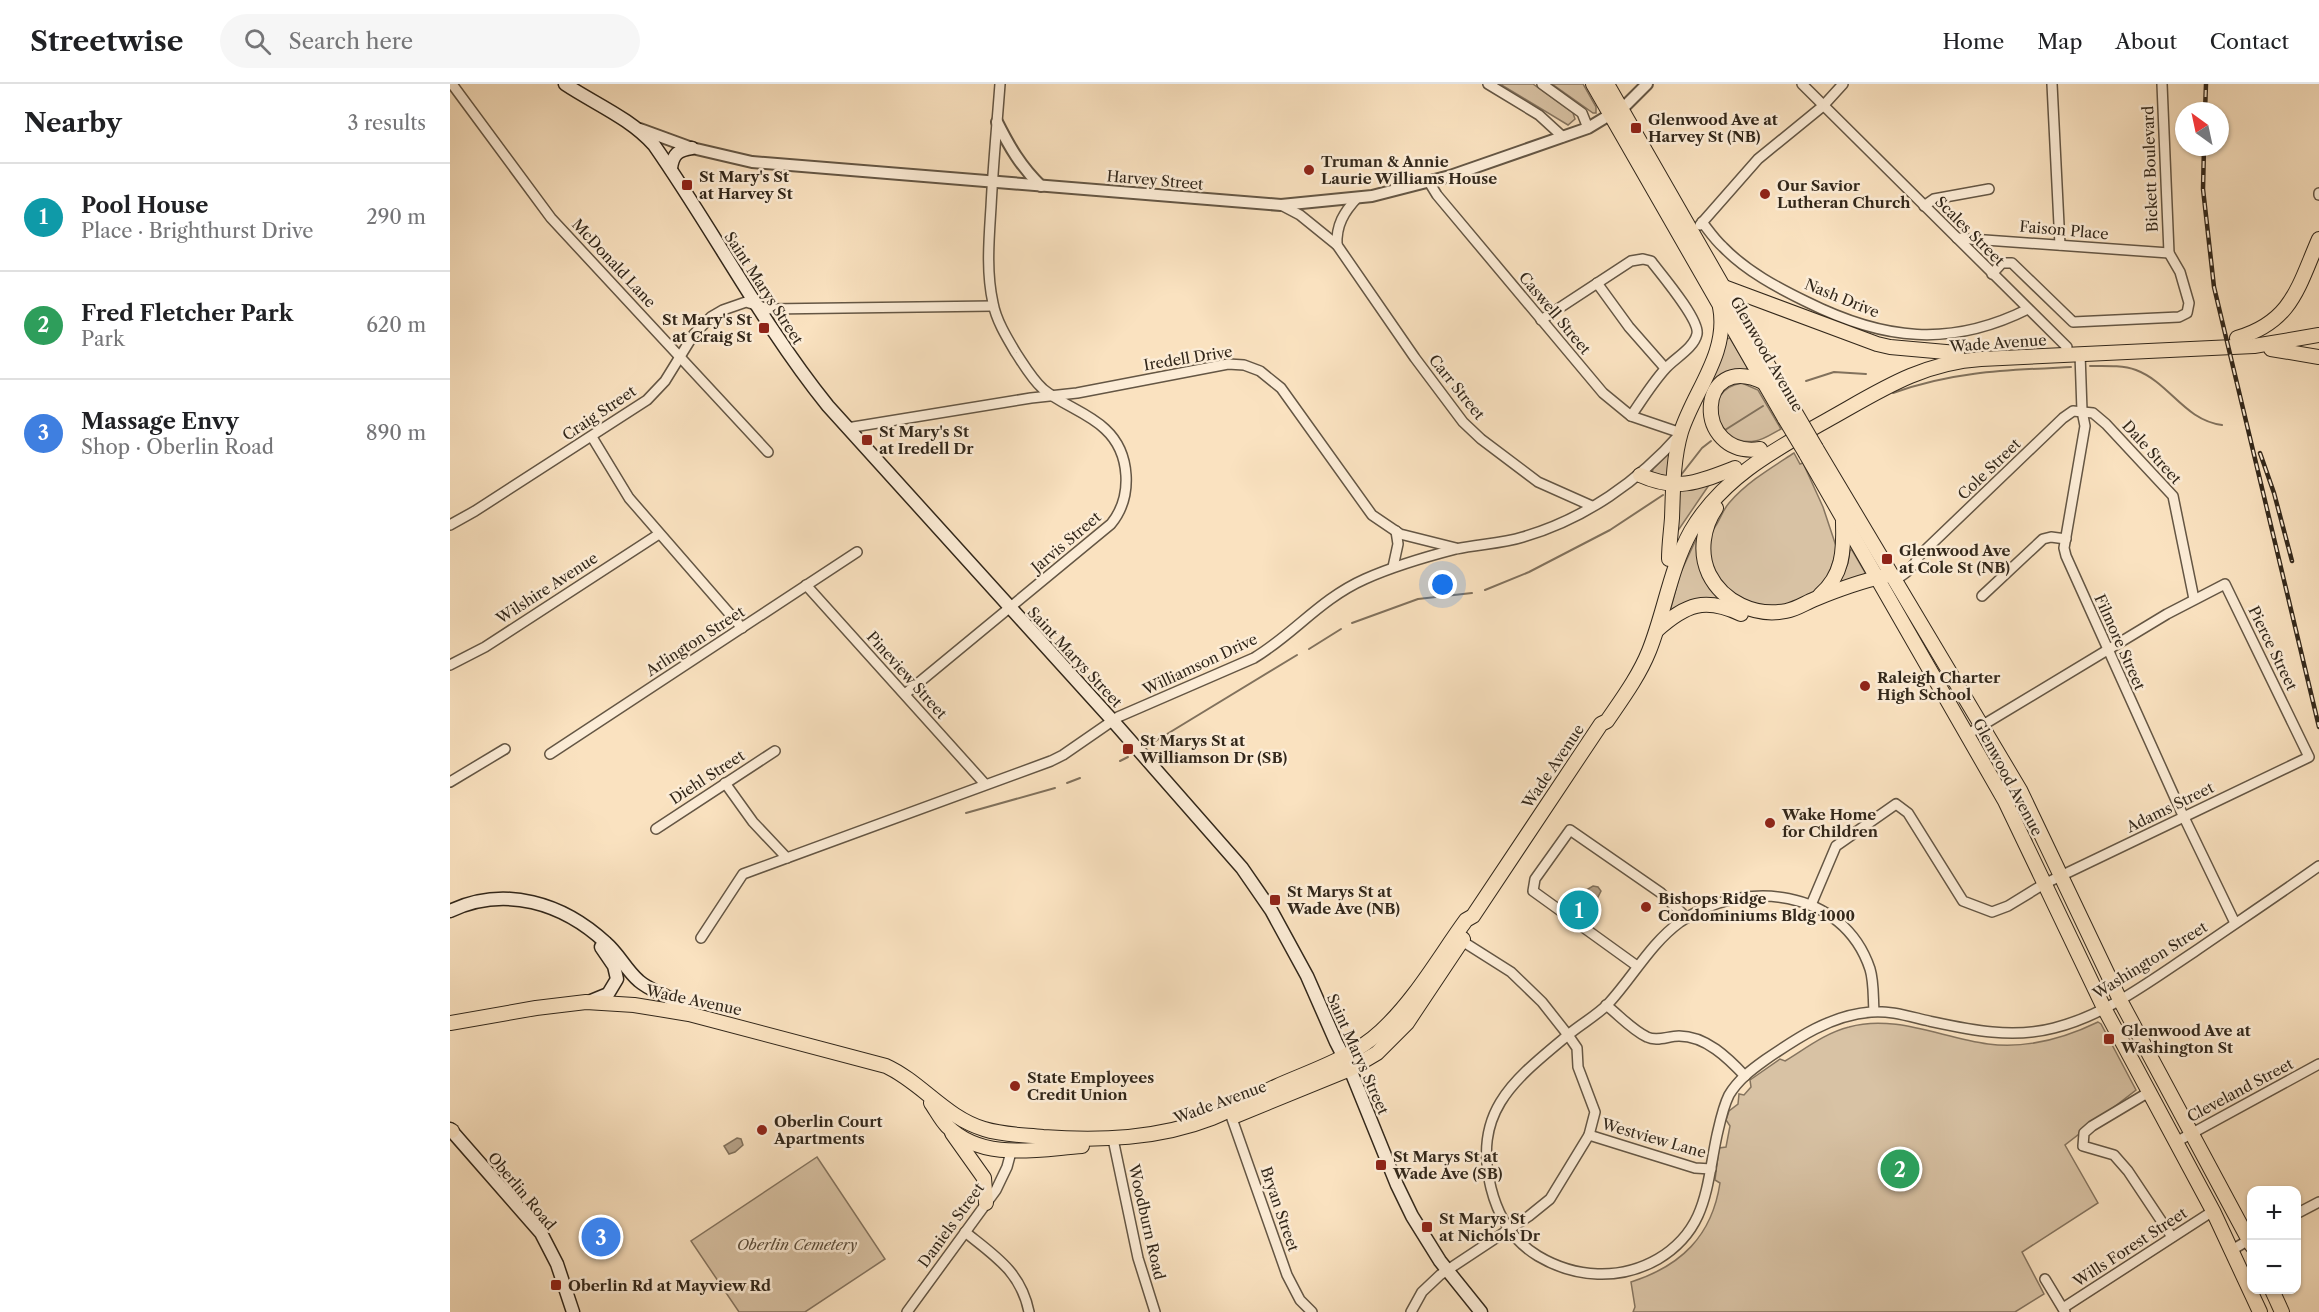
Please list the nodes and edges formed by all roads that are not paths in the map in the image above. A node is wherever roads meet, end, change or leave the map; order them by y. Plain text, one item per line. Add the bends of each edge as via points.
1 (452, 84) edge
2 (565, 84) edge
3 (1000, 84) edge
4 (1488, 84) edge
5 (1542, 84) edge
6 (1593, 84) edge
7 (1607, 84) edge
8 (1647, 84) edge
9 (1802, 84) edge
10 (1843, 84) edge
11 (2052, 84) edge
12 (2162, 84) edge
13 (1823, 106) junction
14 (1615, 111) junction
15 (997, 122) junction
16 (1588, 128) junction
17 (640, 129) junction
18 (1563, 137) junction
19 (692, 148) junction
20 (670, 168) junction
21 (992, 182) junction
22 (1429, 182) junction
23 (1041, 186) junction
24 (1989, 189) dead end
25 (1357, 198) junction
26 (1281, 205) junction
27 (1924, 206) junction
28 (1697, 227) junction
29 (1957, 238) junction
30 (2319, 240) edge
31 (1337, 245) junction
32 (2060, 245) junction
33 (2169, 253) junction
34 (1992, 274) junction
35 (1597, 283) junction
36 (1724, 287) junction
37 (1719, 302) junction
38 (754, 304) junction
39 (993, 306) junction
40 (2028, 309) junction
41 (1541, 320) junction
42 (2319, 327) edge
43 (1741, 328) junction
44 (2319, 334) edge
45 (2237, 338) junction
46 (1718, 342) junction
47 (2254, 346) junction
48 (2067, 347) junction
49 (1958, 353) junction
50 (2080, 354) junction
51 (680, 355) junction
52 (2319, 357) edge
53 (1665, 368) junction
54 (1765, 383) junction
55 (1720, 384) junction
56 (1052, 395) junction
57 (2082, 411) junction
58 (1790, 415) junction
59 (1631, 416) junction
60 (847, 428) junction
61 (1681, 433) junction
62 (592, 436) junction
63 (1760, 449) junction
64 (1811, 451) junction
65 (768, 452) dead end
66 (1735, 468) junction
67 (1640, 475) junction
68 (1673, 484) junction
69 (1729, 484) junction
70 (1592, 506) junction
71 (1843, 521) junction
72 (450, 525) edge
73 (1396, 531) junction
74 (659, 534) junction
75 (2066, 539) junction
76 (1458, 549) junction
77 (857, 552) dead end
78 (1669, 560) junction
79 (1393, 567) junction
80 (1885, 579) junction
81 (806, 585) junction
82 (1982, 596) dead end
83 (1814, 600) junction
84 (2194, 600) junction
85 (1010, 608) junction
86 (742, 628) junction
87 (1657, 630) junction
88 (2107, 649) junction
89 (450, 666) edge
90 (905, 694) junction
91 (1113, 721) junction
92 (1601, 724) junction
93 (1982, 726) junction
94 (1968, 734) junction
95 (505, 748) dead end
96 (775, 750) dead end
97 (550, 754) dead end
98 (2309, 757) joint
99 (450, 782) edge
100 (725, 783) junction
101 (986, 784) junction
102 (2184, 817) junction
103 (656, 829) dead end
104 (787, 858) junction
105 (2319, 866) edge
106 (2061, 877) junction
107 (2044, 884) junction
108 (1811, 905) junction
109 (450, 911) edge
110 (1473, 916) junction
111 (1687, 918) junction
112 (2235, 923) junction
113 (587, 926) junction
114 (701, 938) dead end
115 (1462, 941) junction
116 (1636, 966) junction
117 (2120, 1000) junction
118 (586, 1002) junction
119 (1606, 1005) junction
120 (2104, 1008) junction
121 (1874, 1011) junction
122 (688, 1014) junction
123 (450, 1023) edge
124 (1568, 1035) junction
125 (1347, 1063) junction
126 (2319, 1064) edge
127 (1745, 1076) junction
128 (920, 1088) junction
129 (2149, 1092) junction
130 (949, 1111) junction
131 (1230, 1114) junction
132 (948, 1126) junction
133 (451, 1130) edge
134 (2192, 1133) junction
135 (1589, 1135) junction
136 (1060, 1138) junction
137 (1114, 1142) junction
138 (2176, 1142) junction
139 (1011, 1152) junction
140 (1711, 1169) junction
141 (2228, 1202) junction
142 (2319, 1202) edge
143 (986, 1203) junction
144 (2213, 1210) junction
145 (2301, 1211) edge
146 (1508, 1229) junction
147 (965, 1232) junction
148 (2172, 1237) junction
149 (2249, 1240) edge
150 (2247, 1242) edge
151 (2232, 1250) junction
152 (1447, 1269) junction
153 (2045, 1279) dead end
154 (2274, 1294) edge
155 (2064, 1310) edge
156 (573, 1312) edge
157 (907, 1312) edge
158 (1029, 1312) edge
159 (1155, 1312) edge
160 (1312, 1312) edge
161 (1411, 1312) edge
162 (1481, 1312) edge
163 (2260, 1312) edge
164 (2282, 1312) edge

1 - 51 street, McDonald Lane via 551,218
2 - 17 main road, Saint Marys Street
3 - 15 street, Jarvis Street
4 - 18 street via 1539,114
5 - 16 street via 1582,113
6 - 14 main road, Glenwood Avenue
7 - 14 main road, Glenwood Avenue
8 - 14 street, Harvey Street
9 - 13 street, Scales Street
10 - 13 street
11 - 32 street
12 - 33 street, Bickett Boulevard
13 - 27 street, Scales Street
13 - 28 street via 1758,159
14 - 16 street, Harvey Street
14 - 28 main road, Glenwood Avenue
14 - 37 main road, Glenwood Avenue
15 - 21 street, Jarvis Street
15 - 23 street via 1025,171
16 - 18 street, Harvey Street
17 - 19 street, Harvey Street
17 - 20 main road, Saint Marys Street
18 - 22 street, Harvey Street
19 - 20 main road via 679,150
19 - 21 street, Harvey Street via 752,162
20 - 38 main road, Saint Marys Street
21 - 23 street, Harvey Street
21 - 39 street, Jarvis Street via 988,254
22 - 25 street, Harvey Street
22 - 41 street, Caswell Street
23 - 26 street, Harvey Street
24 - 27 street via 1934,199
25 - 26 street, Harvey Street
25 - 31 street via 1340,222
26 - 31 street, Carr Street
27 - 29 street, Scales Street
28 - 36 main road, Glenwood Avenue
28 - 40 street, Nash Drive via 1767,280 1824,310 1887,332 1913,335 1965,331
29 - 32 street, Faison Place
29 - 34 street, Scales Street
30 - 45 main road via 2295,293 2279,317 2261,330
31 - 70 street, Carr Street via 1463,422 1538,482
32 - 33 street, Faison Place
33 - 34 street via 2180,272 2189,303 2187,313 2179,317 2073,322 2012,263 2002,263
34 - 40 street, Scales Street
35 - 41 street
35 - 53 street
35 - 53 street via 1631,261 1651,261 1686,307 1696,327 1692,344
36 - 43 main road, Glenwood Avenue
36 - 49 main road via 1877,344
37 - 43 main road, Glenwood Avenue
37 - 46 main road
38 - 39 street, Craig Street via 769,309
38 - 51 street, Craig Street via 746,303 711,317
38 - 60 main road, Saint Marys Street
39 - 56 street, Jarvis Street via 1015,351 1041,387
40 - 48 street, Scales Street
41 - 59 street, Caswell Street via 1603,393
42 - 45 main road, Wade Avenue via 2260,338
43 - 46 main road
43 - 54 main road, Glenwood Avenue
43 - 58 main road, Glenwood Avenue
44 - 47 main road
45 - 48 main road, Wade Avenue
46 - 61 main road via 1710,372
47 - 50 main road, Wade Avenue
47 - 52 main road
48 - 49 main road, Wade Avenue
49 - 63 main road, Wade Avenue via 1900,369
50 - 57 street, Filmore Street
50 - 69 main road, Wade Avenue via 1966,360 1910,374 1773,451
51 - 62 street, Craig Street via 665,381 646,400
51 - 65 street, McDonald Lane
53 - 59 street
54 - 55 main road via 1737,376
54 - 58 main road, Glenwood Avenue
55 - 61 main road via 1711,390
55 - 63 main road via 1709,405 1716,431 1732,445
56 - 60 street, Iredell Drive
56 - 73 street, Iredell Drive via 1228,364 1260,371 1281,388 1372,515
56 - 85 street, Jarvis Street via 1106,430 1120,450 1127,478 1125,497 1120,514 1111,524
57 - 75 street, Filmore Street via 2085,426
57 - 80 street, Cole Street via 2073,411 2063,418 1901,577
57 - 84 street, Dale Street via 2093,413 2106,424 2173,496
58 - 64 main road, Glenwood Avenue, bridge
59 - 61 street, Caswell Street
60 - 85 main road, Saint Marys Street
61 - 67 street, Williamson Drive
61 - 68 main road
62 - 72 street, Craig Street
62 - 74 street via 629,498
63 - 66 main road, Wade Avenue
64 - 71 main road, Glenwood Avenue
64 - 80 main road, Glenwood Avenue
66 - 68 main road via 1698,483
66 - 78 main road, Wade Avenue via 1700,504
67 - 68 main road
67 - 70 street, Williamson Drive
68 - 78 main road
69 - 83 main road via 1728,494 1709,522 1704,540 1706,563 1714,582 1736,602 1759,612 1786,611
69 - 87 main road, Wade Avenue via 1709,505 1684,546
70 - 76 street, Williamson Drive via 1522,538
71 - 80 main road, Glenwood Avenue
71 - 83 main road via 1842,563 1830,585
73 - 76 street, Iredell Drive
73 - 79 street via 1398,544
74 - 86 street
74 - 89 street, Wilshire Avenue
75 - 82 street via 2043,539
75 - 88 street, Filmore Street via 2066,556
76 - 79 street, Williamson Drive
77 - 81 street, Arlington Street
78 - 92 main road, Wade Avenue via 1641,650 1600,717
79 - 91 street, Williamson Drive via 1335,595 1254,658
80 - 83 main road
80 - 87 main road via 1796,616 1755,619 1709,604 1676,615
80 - 93 main road, Glenwood Avenue
80 - 94 main road, Glenwood Avenue
81 - 86 street, Arlington Street
81 - 90 street, Pineview Street
84 - 88 street
84 - 98 street, Pierce Street via 2225,584
85 - 90 street, Jarvis Street
85 - 91 main road, Saint Marys Street
86 - 97 street, Arlington Street
87 - 92 main road, Wade Avenue via 1634,681
88 - 93 street
88 - 102 street, Filmore Street
90 - 101 street, Pineview Street
91 - 101 street, Williamson Drive via 1063,755
91 - 125 main road, Saint Marys Street via 1261,894 1295,950
92 - 110 main road, Wade Avenue
93 - 94 street
93 - 106 main road, Glenwood Avenue via 2020,790
94 - 107 main road, Glenwood Avenue
95 - 99 street
96 - 100 street, Diehl Street
98 - 102 street, Adams Street
100 - 103 street, Diehl Street
100 - 104 street via 748,816
101 - 104 street, Williamson Drive
102 - 106 street, Adams Street
102 - 112 street, Filmore Street
104 - 114 street, Williamson Drive via 743,874
105 - 112 street, Washington Street
106 - 107 street, Adams Street
106 - 117 main road, Glenwood Avenue
107 - 108 street, Adams Street via 1992,912 1963,900 1908,813 1896,804 1836,846
107 - 120 main road, Glenwood Avenue
108 - 111 street, Washington Street via 1750,895 1721,901
108 - 121 street, Washington Street via 1833,916 1858,945 1872,973
109 - 113 main road via 484,900 520,899 563,912
110 - 115 main road, Wade Avenue via 1473,924
110 - 125 main road, Wade Avenue via 1466,920 1392,1020
111 - 116 street, Washington Street via 1659,940
111 - 116 street via 1661,893 1570,830 1535,879 1533,891
112 - 117 street, Washington Street
113 - 118 main road via 617,975 608,994
113 - 122 main road via 608,944 638,981 674,1000
115 - 124 street via 1511,972
115 - 125 main road, Wade Avenue via 1398,1034 1377,1053
116 - 119 street, Washington Street
117 - 120 street, Washington Street
117 - 134 main road, Glenwood Avenue
118 - 122 main road, Wade Avenue
118 - 123 main road, Wade Avenue
119 - 124 street, Washington Street
119 - 127 street via 1645,1036 1678,1036 1706,1044
120 - 121 street, Washington Street via 2058,1028 2022,1034 2000,1034
120 - 129 main road, Glenwood Avenue
121 - 127 street, Washington Street via 1848,1016 1808,1032
122 - 128 main road, Wade Avenue via 883,1065
124 - 135 street via 1577,1048 1578,1067 1595,1112
124 - 146 street, Washington Street via 1519,1077 1493,1114 1488,1132 1488,1174 1494,1200
125 - 131 main road, Wade Avenue
125 - 152 main road, Saint Marys Street via 1397,1185
126 - 134 street, Cleveland Street
127 - 140 street, Washington Street via 1727,1100
128 - 130 main road, Wade Avenue
128 - 132 main road, Wade Avenue
129 - 138 main road, Glenwood Avenue
129 - 148 street via 2092,1126 2084,1133 2083,1146 2114,1155
130 - 136 main road, Wade Avenue via 983,1129
130 - 139 main road via 970,1133
131 - 137 main road, Wade Avenue via 1170,1137
131 - 160 street, Bryan Street via 1287,1275 1300,1300
132 - 139 main road, Wade Avenue via 978,1145
132 - 143 main road via 984,1178
133 - 156 main road, Oberlin Road via 541,1233 557,1264
134 - 138 street, Cleveland Street
134 - 141 main road, Glenwood Avenue
135 - 140 street, Westview Lane via 1695,1168
135 - 146 street via 1550,1198
136 - 137 main road, Wade Avenue
136 - 139 main road via 1020,1143
137 - 139 main road, Wade Avenue
137 - 159 street, Woodburn Road via 1138,1258
138 - 144 main road, Glenwood Avenue
139 - 143 street, Daniels Street via 1004,1176
140 - 146 street, Washington Street via 1704,1203 1679,1244 1632,1270 1591,1275 1566,1269 1523,1246
141 - 144 main road
141 - 149 main road, Glenwood Avenue
142 - 145 street
143 - 147 street, Daniels Street
144 - 148 street, Wills Forest Street
144 - 151 main road, Glenwood Avenue
146 - 152 street
147 - 157 street, Daniels Street
147 - 158 street via 1016,1277
148 - 155 street, Wills Forest Street
150 - 151 street
151 - 163 main road, Glenwood Avenue
152 - 161 street via 1422,1292
152 - 162 main road, Saint Marys Street
153 - 155 street
154 - 164 main road

